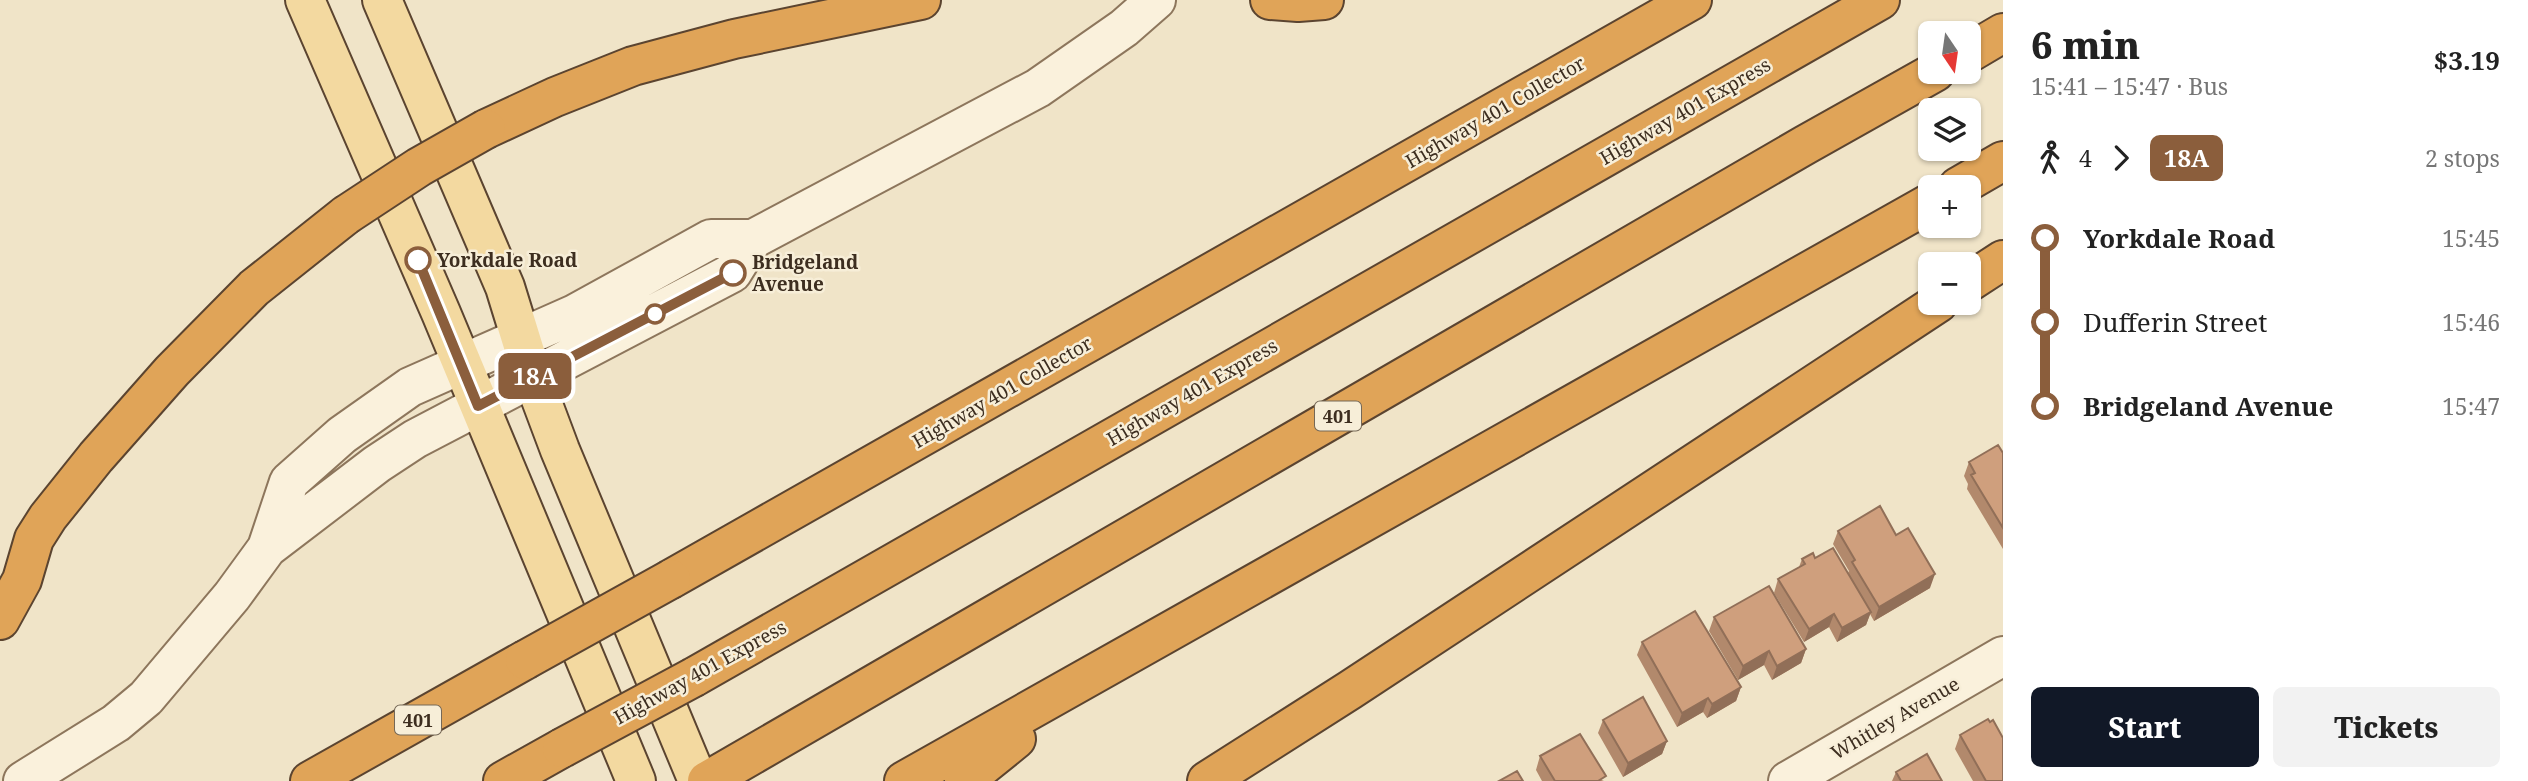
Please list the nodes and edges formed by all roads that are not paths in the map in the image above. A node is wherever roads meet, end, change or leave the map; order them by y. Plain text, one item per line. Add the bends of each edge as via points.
1 (305, 0) edge
2 (382, 0) edge
3 (921, 0) edge
4 (1156, 0) edge
5 (1692, 0) edge
6 (1880, 0) edge
7 (2003, 33) edge
8 (1981, 46) edge
9 (1918, 82) edge
10 (2003, 161) edge
11 (1979, 175) edge
12 (1918, 210) edge
13 (753, 239) junction
14 (2003, 260) edge
15 (1981, 274) edge
16 (1920, 315) edge
17 (521, 338) junction
18 (461, 363) junction
19 (533, 378) junction
20 (478, 406) junction
21 (34, 539) junction
22 (267, 548) junction
23 (0, 570) edge
24 (0, 620) edge
25 (2003, 656) edge
26 (1100, 673) junction
27 (23, 781) edge
28 (310, 781) edge
29 (503, 781) edge
30 (636, 781) edge
31 (698, 781) edge
32 (707, 781) edge
33 (904, 781) edge
34 (964, 781) edge
35 (1207, 781) edge
36 (1788, 781) edge

1 - 18 main road
2 - 17 main road via 500,275
3 - 21 highway, bridge via 633,66 486,129 419,167 346,215 254,288 172,371 80,476
4 - 13 street via 1038,88
5 - 28 highway, Highway 401 Collector / 401, bridge
6 - 29 highway, Highway 401 Express, bridge via 694,677
7 - 8 highway
9 - 32 highway, 401
10 - 11 highway
12 - 26 highway
13 - 17 street via 711,239 575,314
13 - 19 street via 733,273
14 - 15 highway
16 - 35 highway
17 - 18 street
17 - 19 main road
18 - 20 main road
18 - 22 street via 376,409 289,482
19 - 20 street
19 - 31 main road
20 - 22 street via 399,448
20 - 30 main road
21 - 23 highway
21 - 24 highway via 22,580
22 - 27 street via 146,698 116,723
25 - 36 street, Whitley Avenue
26 - 33 highway
26 - 34 highway

